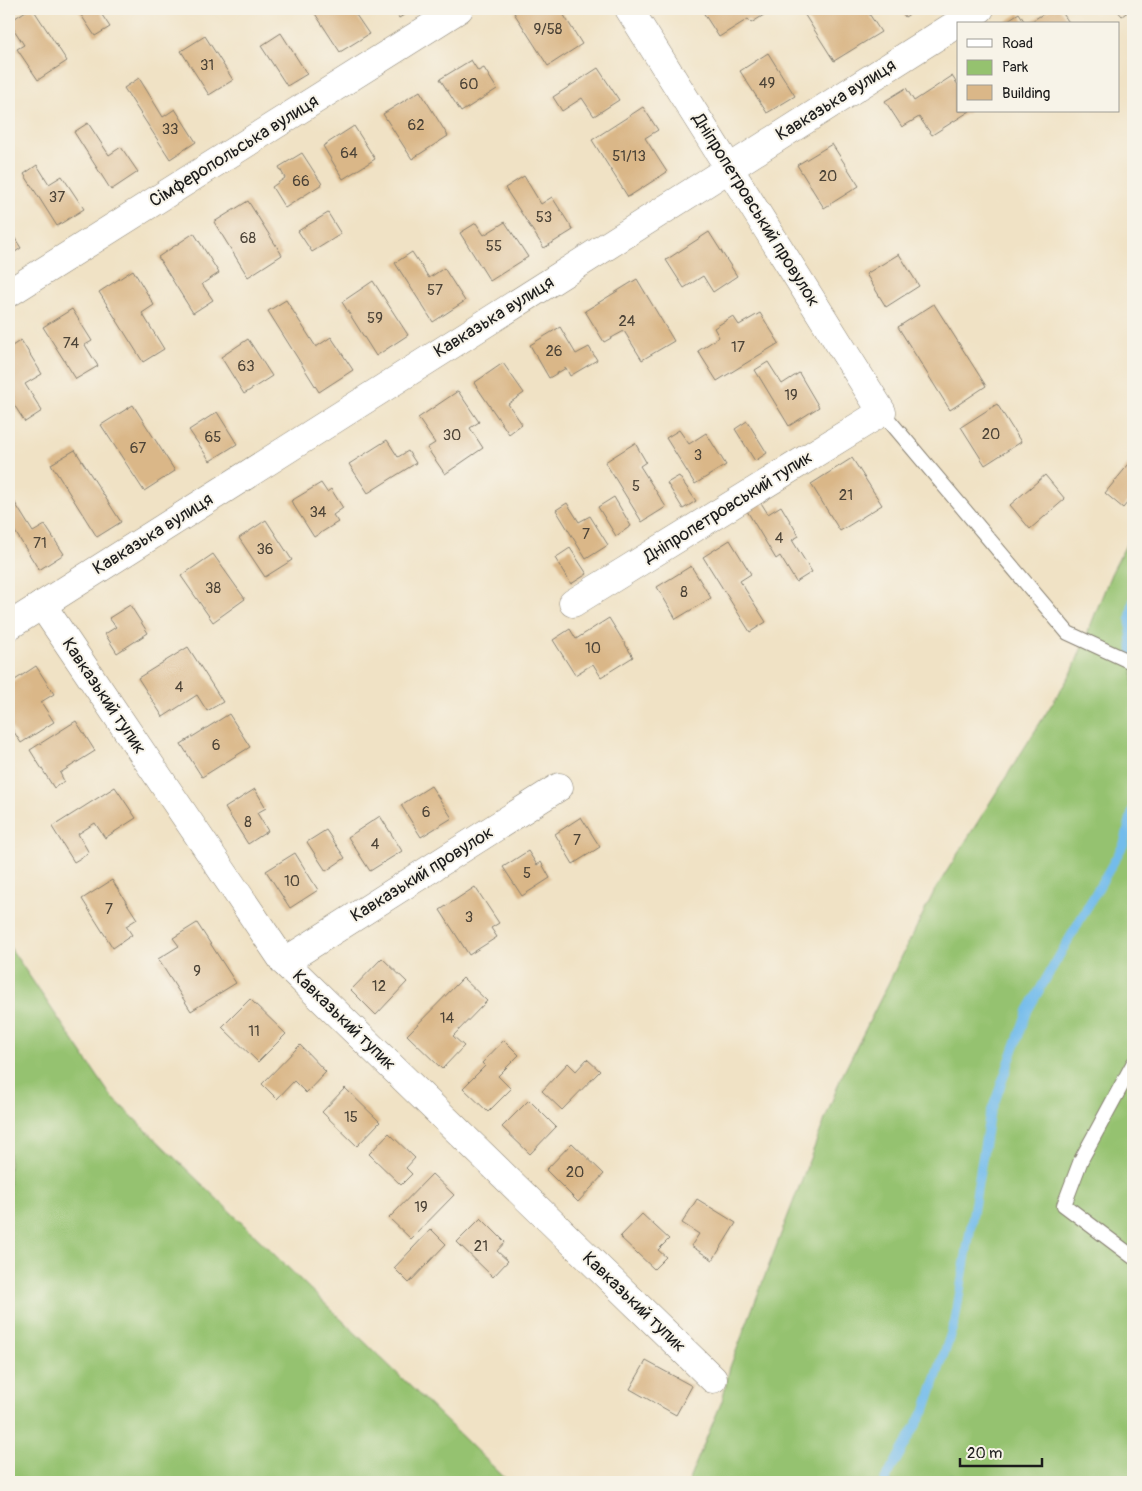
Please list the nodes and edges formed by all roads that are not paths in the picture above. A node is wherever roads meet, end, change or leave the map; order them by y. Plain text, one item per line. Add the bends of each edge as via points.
1 (459, 9) edge
2 (629, 9) edge
3 (980, 9) edge
4 (960, 22) edge
5 (957, 24) edge
6 (730, 168) junction
7 (9, 293) edge
8 (882, 412) junction
9 (573, 603) dead end
10 (42, 605) junction
11 (9, 626) edge
12 (1133, 663) edge
13 (559, 787) dead end
14 (284, 962) junction
15 (1133, 1064) edge
16 (1133, 1257) edge
17 (713, 1379) dead end

1 - 7 street, Сімферопольська вулиця
2 - 6 street, Дніпропетровський провулок
3 - 4 street, Кавказька вулиця
5 - 6 street, Кавказька вулиця
6 - 8 street, Дніпропетровський провулок
6 - 10 street, Кавказька вулиця
8 - 9 street, Дніпропетровський тупик
8 - 12 lane via 1068,633
10 - 11 street, Кавказька вулиця
10 - 14 street, Кавказький тупик
13 - 14 street, Кавказький провулок
14 - 17 street, Кавказький тупик
15 - 16 lane via 1081,1160 1064,1205

